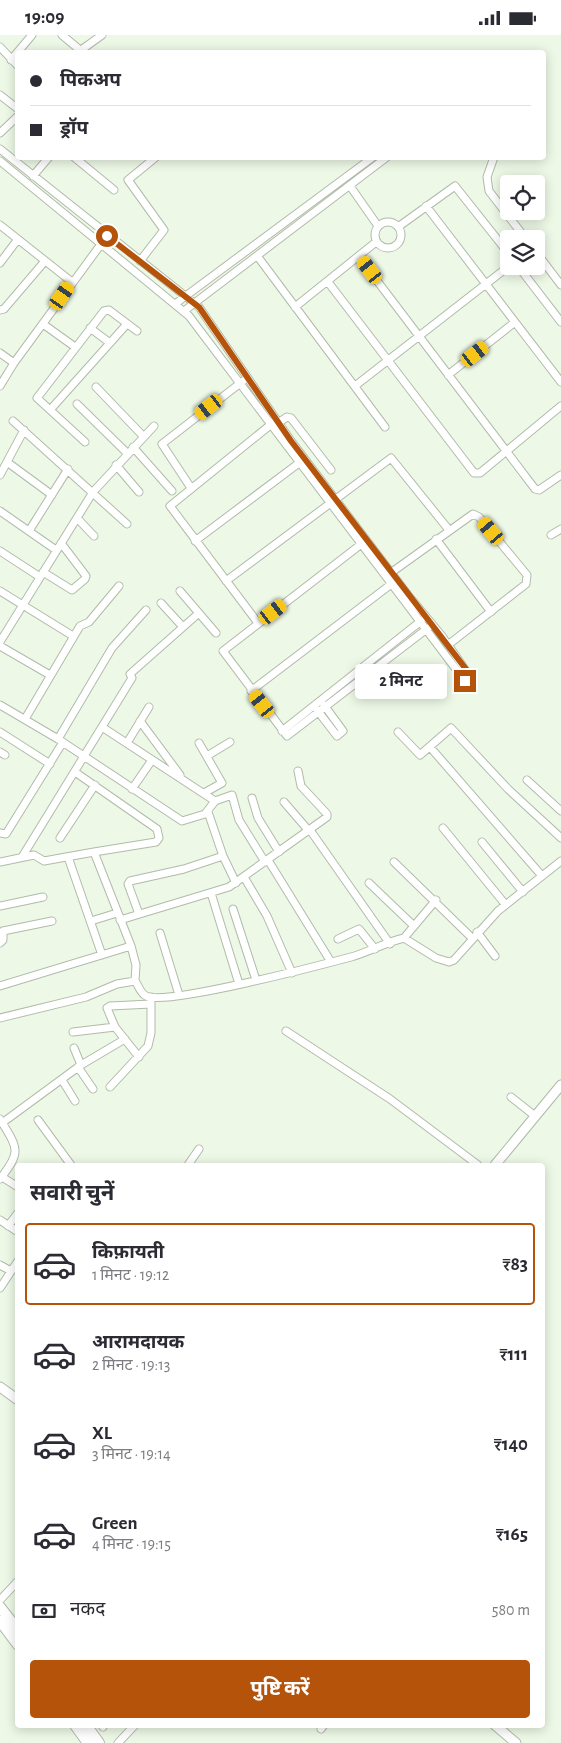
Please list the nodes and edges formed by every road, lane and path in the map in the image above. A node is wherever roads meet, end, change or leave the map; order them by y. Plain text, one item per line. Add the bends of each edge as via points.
1 (32, 35) edge
2 (62, 35) edge
3 (102, 35) edge
4 (0, 47) edge
5 (19, 50) edge
6 (77, 50) edge
7 (80, 50) edge
8 (15, 55) edge
9 (11, 60) junction
10 (15, 63) edge
11 (0, 95) edge
12 (15, 107) edge
13 (15, 120) edge
14 (0, 133) edge
15 (0, 149) edge
16 (47, 160) edge
17 (78, 160) edge
18 (152, 160) edge
19 (369, 160) edge
20 (383, 160) edge
21 (493, 160) edge
22 (0, 161) edge
23 (33, 176) junction
24 (343, 180) junction
25 (350, 186) junction
26 (114, 190) dead end
27 (426, 206) junction
28 (0, 225) edge
29 (378, 226) junction
30 (398, 227) junction
31 (519, 230) edge
32 (107, 236) junction
33 (18, 239) junction
34 (376, 242) junction
35 (500, 242) edge
36 (101, 243) junction
37 (258, 257) junction
38 (359, 257) junction
39 (45, 261) junction
40 (140, 261) junction
41 (0, 263) edge
42 (545, 265) edge
43 (500, 273) edge
44 (525, 275) edge
45 (72, 282) junction
46 (328, 283) junction
47 (486, 284) junction
48 (561, 285) edge
49 (186, 296) junction
50 (194, 303) junction
51 (174, 304) junction
52 (295, 307) junction
53 (0, 310) edge
54 (184, 311) junction
55 (515, 322) junction
56 (561, 322) edge
57 (127, 323) junction
58 (43, 324) junction
59 (90, 328) junction
60 (137, 331) dead end
61 (421, 337) junction
62 (110, 343) junction
63 (75, 347) junction
64 (0, 353) edge
65 (388, 361) junction
66 (14, 363) junction
67 (448, 375) junction
68 (247, 378) junction
69 (561, 382) edge
70 (240, 383) junction
71 (0, 386) edge
72 (354, 386) junction
73 (96, 387) dead end
74 (77, 404) dead end
75 (561, 406) edge
76 (50, 410) junction
77 (14, 421) dead end
78 (275, 423) junction
79 (154, 427) dead end
80 (384, 427) dead end
81 (24, 430) junction
82 (144, 437) junction
83 (85, 442) dead end
84 (134, 447) junction
85 (506, 451) junction
86 (128, 453) junction
87 (302, 461) junction
88 (7, 462) junction
89 (116, 465) junction
90 (68, 469) junction
91 (331, 470) dead end
92 (0, 475) edge
93 (561, 476) edge
94 (191, 488) junction
95 (172, 491) dead end
96 (93, 492) junction
97 (139, 492) dead end
98 (52, 495) junction
99 (331, 500) junction
100 (0, 511) edge
101 (77, 518) junction
102 (127, 524) dead end
103 (449, 529) junction
104 (561, 529) edge
105 (29, 531) junction
106 (551, 535) dead end
107 (94, 537) dead end
108 (436, 539) junction
109 (195, 541) junction
110 (61, 543) junction
111 (364, 543) junction
112 (56, 550) junction
113 (0, 551) edge
114 (392, 572) junction
115 (41, 574) junction
116 (397, 580) junction
117 (226, 581) junction
118 (119, 585) dead end
119 (391, 585) junction
120 (0, 591) edge
121 (180, 591) dead end
122 (161, 603) dead end
123 (24, 605) junction
124 (146, 610) dead end
125 (491, 611) junction
126 (199, 613) junction
127 (426, 617) junction
128 (258, 623) junction
129 (420, 623) junction
130 (433, 625) junction
131 (183, 627) junction
132 (425, 630) junction
133 (216, 633) dead end
134 (73, 636) junction
135 (0, 642) edge
136 (448, 645) junction
137 (0, 646) edge
138 (360, 669) junction
139 (50, 675) junction
140 (366, 675) junction
141 (251, 691) junction
142 (320, 701) junction
143 (313, 706) junction
144 (1, 707) edge
145 (149, 707) dead end
146 (325, 707) junction
147 (318, 712) junction
148 (25, 719) junction
149 (140, 721) junction
150 (102, 727) junction
151 (282, 731) junction
152 (0, 732) edge
153 (398, 732) dead end
154 (60, 741) junction
155 (230, 742) dead end
156 (127, 743) junction
157 (199, 743) dead end
158 (430, 747) junction
159 (208, 756) junction
160 (84, 757) junction
161 (152, 760) junction
162 (50, 764) junction
163 (298, 771) dead end
164 (75, 772) junction
165 (184, 780) junction
166 (527, 780) dead end
167 (95, 785) junction
168 (132, 789) junction
169 (204, 793) junction
170 (252, 798) dead end
171 (215, 801) junction
172 (284, 802) dead end
173 (561, 811) edge
174 (208, 812) junction
175 (443, 828) dead end
176 (310, 831) junction
177 (0, 833) edge
178 (60, 838) dead end
179 (561, 838) edge
180 (482, 842) dead end
181 (94, 852) junction
182 (279, 852) junction
183 (222, 856) junction
184 (22, 857) junction
185 (68, 857) junction
186 (266, 861) junction
187 (561, 861) edge
188 (0, 862) edge
189 (394, 862) dead end
190 (542, 876) junction
191 (244, 877) junction
192 (236, 883) junction
193 (369, 883) dead end
194 (523, 892) junction
195 (210, 893) junction
196 (43, 897) dead end
197 (436, 900) junction
198 (505, 904) junction
199 (0, 905) edge
200 (233, 909) dead end
201 (139, 914) junction
202 (119, 916) junction
203 (52, 921) dead end
204 (90, 921) junction
205 (414, 927) junction
206 (160, 933) dead end
207 (475, 935) junction
208 (404, 938) junction
209 (338, 939) dead end
210 (0, 943) edge
211 (390, 944) junction
212 (131, 946) junction
213 (376, 949) junction
214 (102, 955) junction
215 (495, 956) dead end
216 (331, 962) junction
217 (292, 973) junction
218 (135, 981) junction
219 (256, 981) junction
220 (239, 984) junction
221 (0, 986) edge
222 (179, 995) junction
223 (151, 1001) junction
224 (0, 1018) edge
225 (115, 1027) junction
226 (286, 1031) dead end
227 (73, 1032) dead end
228 (125, 1039) junction
229 (74, 1048) dead end
230 (139, 1057) junction
231 (80, 1066) junction
232 (62, 1079) junction
233 (561, 1085) edge
234 (110, 1087) dead end
235 (93, 1089) dead end
236 (511, 1097) dead end
237 (74, 1101) dead end
238 (535, 1116) junction
239 (38, 1120) dead end
240 (1, 1121) edge
241 (199, 1149) dead end
242 (70, 1163) edge
243 (189, 1163) edge
244 (475, 1163) edge
245 (497, 1163) edge
246 (1, 1178) edge
247 (15, 1185) edge
248 (15, 1217) edge
249 (0, 1220) edge
250 (8, 1226) junction
251 (15, 1230) edge
252 (0, 1265) edge
253 (15, 1265) edge
254 (11, 1271) junction
255 (0, 1288) edge
256 (0, 1387) edge
257 (15, 1397) edge
258 (15, 1584) edge
259 (0, 1600) edge
260 (0, 1607) edge
261 (0, 1621) edge
262 (15, 1626) edge
263 (15, 1641) edge
264 (77, 1728) edge
265 (88, 1728) edge
266 (132, 1728) edge
267 (498, 1728) edge
268 (88, 1743) edge
269 (99, 1743) edge
270 (118, 1743) edge
271 (516, 1743) edge

1 - 5 street
2 - 6 street
3 - 7 street
4 - 9 street
8 - 9 street
9 - 10 street
11 - 12 street
13 - 14 street
15 - 23 street
16 - 23 street
17 - 26 street
18 - 40 street via 128,181 164,230
19 - 24 street
20 - 25 street
21 - 31 street via 487,177 489,191
22 - 36 street
23 - 32 street
24 - 25 street
24 - 49 street
25 - 29 street
25 - 37 street
27 - 30 street
27 - 35 street via 453,186 457,187
27 - 47 street
28 - 33 street
29 - 30 street via 388,222
29 - 34 street via 374,234
30 - 34 street via 401,237 396,246 385,248
32 - 36 street
32 - 40 street
33 - 39 street
33 - 41 street
34 - 38 street
36 - 45 street
36 - 51 street
37 - 50 street
37 - 52 street
38 - 46 street
38 - 61 street
39 - 45 street
39 - 53 street
40 - 49 street
42 - 48 street
43 - 47 street
44 - 56 street
45 - 58 street
46 - 52 street
46 - 65 street
47 - 55 street
47 - 61 street
49 - 50 street
49 - 51 street
50 - 54 street
50 - 68 street
51 - 54 street
52 - 72 street
54 - 70 street
55 - 67 street
55 - 69 street
57 - 59 street via 106,309
57 - 60 street
57 - 62 street
58 - 63 street
58 - 66 street
59 - 62 street
59 - 63 street
61 - 65 street
61 - 67 street
62 - 76 street
63 - 76 street via 37,398
64 - 66 street
65 - 72 street
65 - 85 street via 474,473 480,473
66 - 71 street
67 - 85 street
68 - 70 street
68 - 78 street
70 - 78 street
70 - 94 street via 162,445
72 - 80 street
73 - 82 street
74 - 86 street
75 - 85 street
76 - 83 street
77 - 81 street
78 - 87 street
78 - 91 street via 291,418
78 - 94 street
79 - 82 street
81 - 88 street
81 - 90 street
82 - 84 street
84 - 86 street
84 - 95 street
85 - 93 street via 537,490
86 - 89 street
87 - 99 street
87 - 109 street
88 - 92 street
88 - 98 street
89 - 96 street
89 - 97 street
90 - 96 street
90 - 98 street
94 - 109 street via 170,506
96 - 101 street
96 - 102 street
98 - 105 street
99 - 103 street via 391,458
99 - 111 street
99 - 117 street
100 - 105 street
101 - 107 street
101 - 110 street
103 - 108 street
103 - 125 street via 468,516 479,517 527,575 526,584
104 - 106 street
105 - 112 street
108 - 114 street
108 - 125 street
109 - 117 street
110 - 112 street
110 - 115 street via 85,579 72,590
111 - 114 street
111 - 119 street
111 - 128 street
112 - 115 street
113 - 115 street
114 - 116 street
115 - 123 street
116 - 119 street
116 - 127 street
117 - 128 street
118 - 134 street via 89,622 80,626
119 - 129 street
119 - 141 street
120 - 123 street
121 - 126 street
122 - 131 street
123 - 134 street
123 - 135 street
124 - 154 street via 112,648
125 - 136 street
126 - 131 street
126 - 133 street
127 - 129 street
127 - 130 street
128 - 141 street via 222,651
129 - 132 street
129 - 138 street
130 - 132 street
130 - 136 street
131 - 150 street via 130,673 132,678
132 - 136 street via 467,682 472,677
132 - 140 street
134 - 139 street
137 - 139 street
138 - 140 street
138 - 142 street
139 - 148 street
140 - 146 street
141 - 151 street
142 - 143 street
142 - 146 street
143 - 147 street
143 - 151 street
144 - 148 street
145 - 149 street
146 - 147 street
146 - 147 street via 343,731 337,736
147 - 151 street via 289,735
148 - 154 street
149 - 156 street
149 - 165 street
150 - 156 street
150 - 160 street
152 - 162 street
153 - 158 street via 420,755
154 - 160 street
154 - 162 street
155 - 159 street
156 - 161 street
157 - 159 street
158 - 179 street via 451,728 508,789
158 - 190 street
159 - 169 street via 222,783
160 - 164 street
160 - 168 street
161 - 165 street
161 - 168 street
162 - 177 street via 6,834
163 - 176 street via 301,787 327,814
164 - 167 street
164 - 184 street
165 - 169 street
166 - 173 street
167 - 178 street
167 - 181 street via 155,826 159,838 156,842
168 - 174 street via 182,821
169 - 171 street
170 - 182 street via 258,818
171 - 174 street
171 - 186 street via 232,795 239,820
172 - 176 street
174 - 183 street
175 - 198 street
176 - 182 street
176 - 211 street
180 - 194 street
181 - 185 street
181 - 202 street
182 - 186 street
183 - 192 street
183 - 201 street via 184,869 130,881 128,884
184 - 185 street via 34,855 44,861
184 - 188 street
185 - 204 street
186 - 191 street
186 - 216 street
187 - 190 street
189 - 197 street
190 - 194 street
191 - 192 street
191 - 217 street via 267,917
192 - 195 street
193 - 205 street
194 - 198 street
195 - 201 street
195 - 220 street
196 - 199 street
197 - 205 street
197 - 207 street
198 - 207 street
200 - 219 street
201 - 202 street
202 - 204 street
202 - 212 street
203 - 210 street via 4,931
204 - 214 street
205 - 208 street
206 - 222 street
207 - 208 street via 449,962 436,958
207 - 215 street
208 - 211 street
209 - 213 street via 359,929
211 - 213 street
212 - 214 street
212 - 218 street via 136,965
213 - 216 street
214 - 221 street
216 - 217 street
217 - 219 street
218 - 223 street
218 - 224 street
219 - 220 street
220 - 222 street
222 - 223 street
223 - 225 street via 108,1006 106,1009
223 - 230 street via 150,1040
225 - 227 street
225 - 228 street
226 - 244 street via 390,1099
228 - 230 street
228 - 231 street
229 - 231 street
230 - 234 street
231 - 232 street
231 - 235 street
232 - 237 street
232 - 240 street
233 - 238 street
236 - 238 street
238 - 245 street
239 - 242 street
240 - 246 street via 14,1143 16,1155
241 - 243 street
246 - 247 street
248 - 250 street
249 - 250 street
250 - 251 street
252 - 254 street
253 - 254 street
254 - 255 street
256 - 257 street
258 - 259 street
260 - 262 main road
261 - 263 main road
264 - 268 main road
265 - 269 main road
266 - 270 street
267 - 271 street

